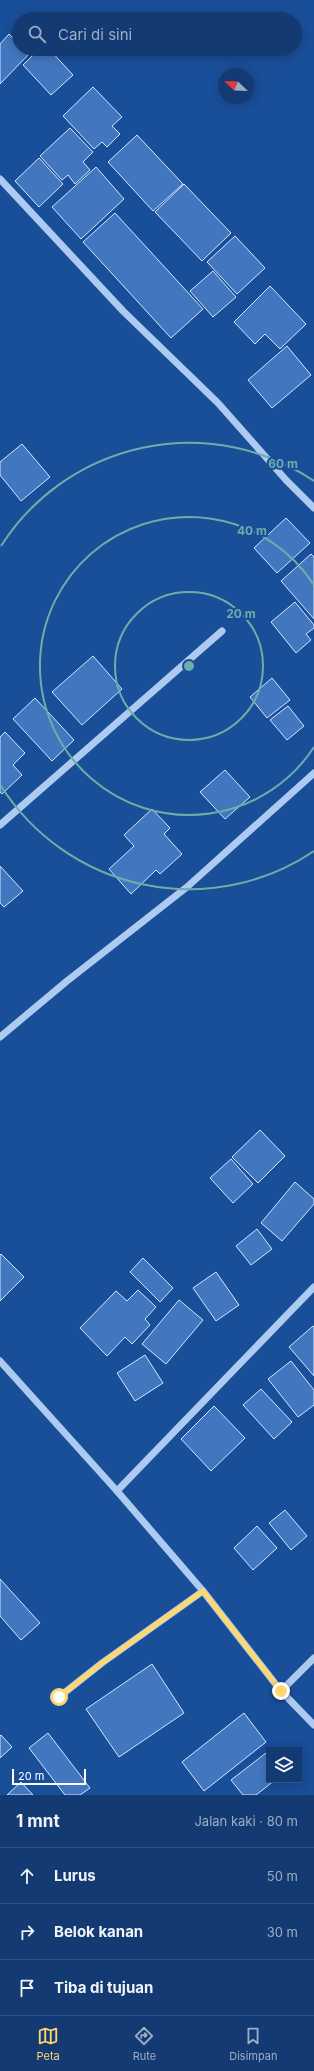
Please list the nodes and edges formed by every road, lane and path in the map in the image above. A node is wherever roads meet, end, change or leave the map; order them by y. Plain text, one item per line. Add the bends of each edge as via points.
1 (0, 179) edge
2 (314, 508) edge
3 (222, 631) dead end
4 (314, 772) edge
5 (0, 825) edge
6 (0, 1037) edge
7 (314, 1287) edge
8 (0, 1361) edge
9 (117, 1491) junction
10 (203, 1591) junction
11 (314, 1658) edge
12 (281, 1691) junction
13 (59, 1697) dead end
14 (314, 1725) edge

1 - 2 street via 123,311 218,403
3 - 5 street
4 - 6 street via 187,887
7 - 9 street
8 - 9 street
9 - 10 street
10 - 12 street
10 - 13 street
11 - 12 street
12 - 14 street

